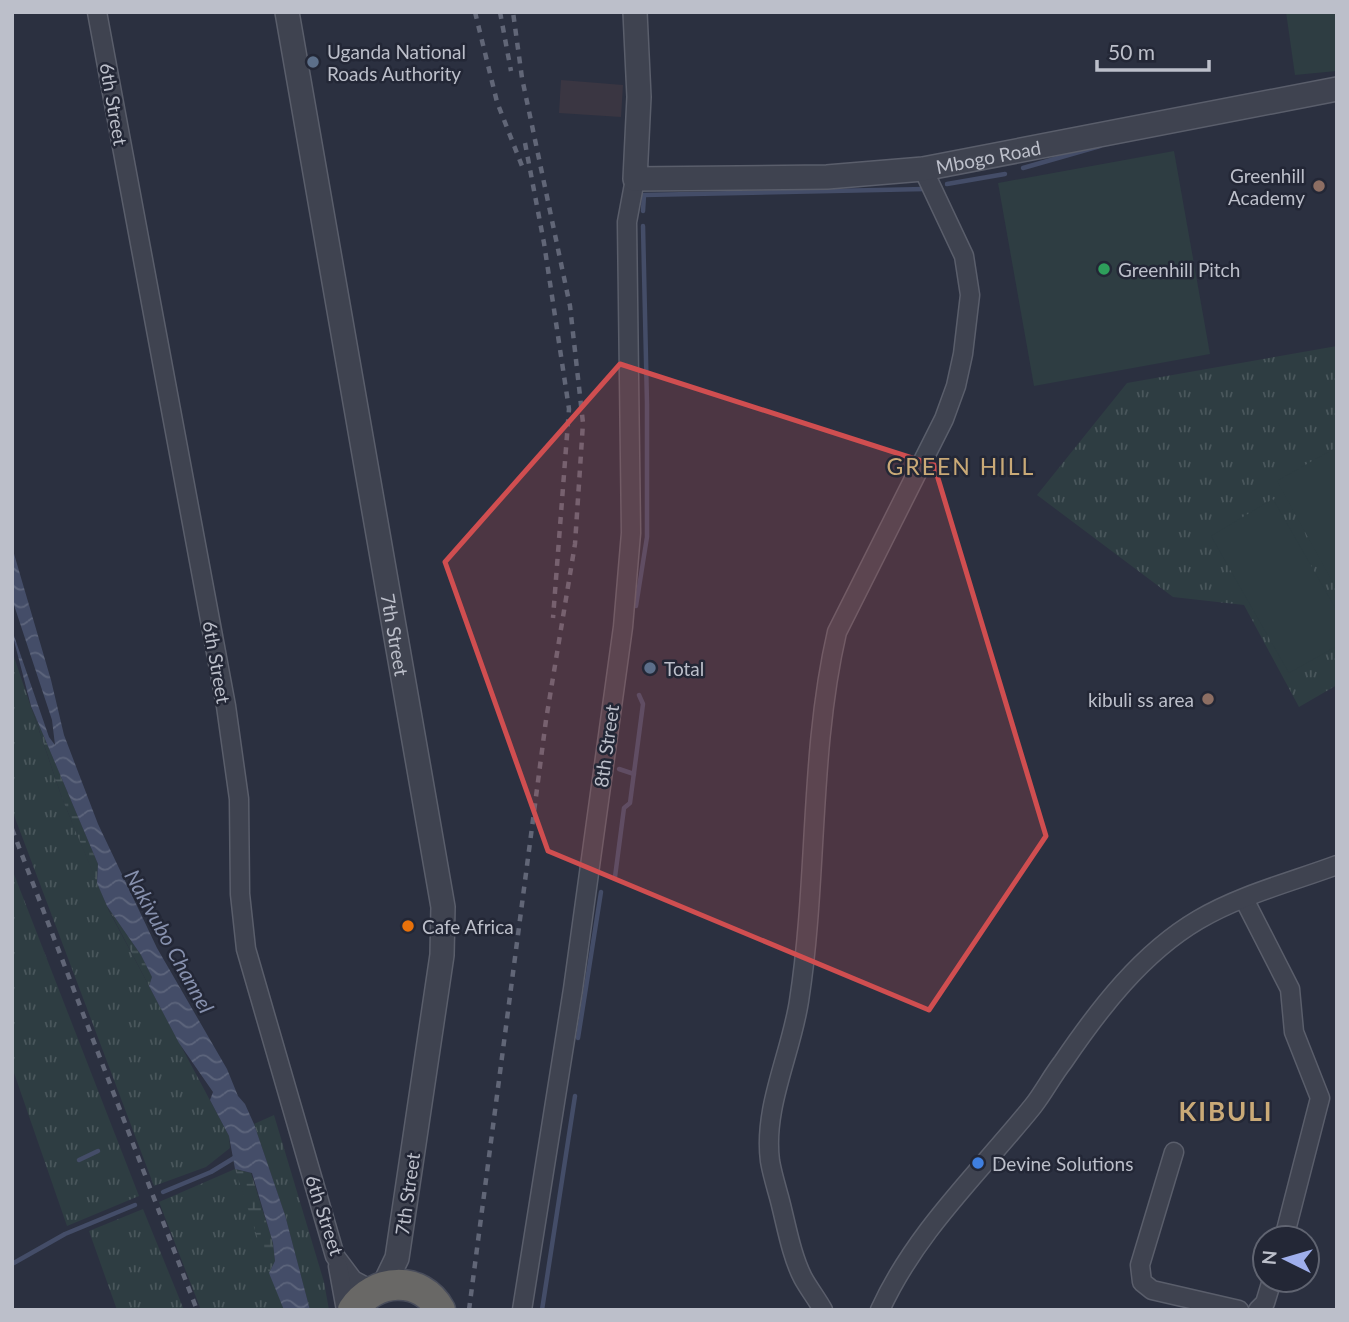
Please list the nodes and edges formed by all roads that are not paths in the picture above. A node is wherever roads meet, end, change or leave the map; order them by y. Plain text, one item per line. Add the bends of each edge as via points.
1 (97, 12) edge
2 (287, 12) edge
3 (635, 12) edge
4 (1337, 89) edge
5 (923, 169) junction
6 (635, 179) junction
7 (1337, 865) edge
8 (1244, 899) junction
9 (1174, 1152) dead end
10 (1288, 1224) edge
11 (335, 1256) junction
12 (380, 1293) edge
13 (1268, 1294) edge
14 (346, 1310) edge
15 (440, 1310) edge
16 (523, 1310) edge
17 (823, 1310) edge
18 (880, 1310) edge
19 (1238, 1310) edge
20 (1258, 1310) edge

1 - 11 street, 6th Street via 226,706 239,799 246,949
2 - 12 street, 7th Street via 443,907 442,955 397,1258
3 - 6 street via 639,97
4 - 5 street, Mbogo Road
5 - 6 street, Mbogo Road via 827,177
5 - 17 street via 964,256 970,295 963,354 944,419 837,632 822,718 809,926 799,1002 770,1127 770,1161 787,1228 802,1277
6 - 16 street, 8th Street via 627,222 631,533 623,627
7 - 8 street
8 - 10 street via 1290,989 1294,1032 1320,1098
8 - 18 street via 1198,920 1123,982 1034,1104 925,1233
9 - 19 street via 1143,1254 1142,1282 1152,1290
11 - 12 street, 6th Street via 353,1279
11 - 14 street
12 - 15 highway via 426,1293
13 - 20 street

